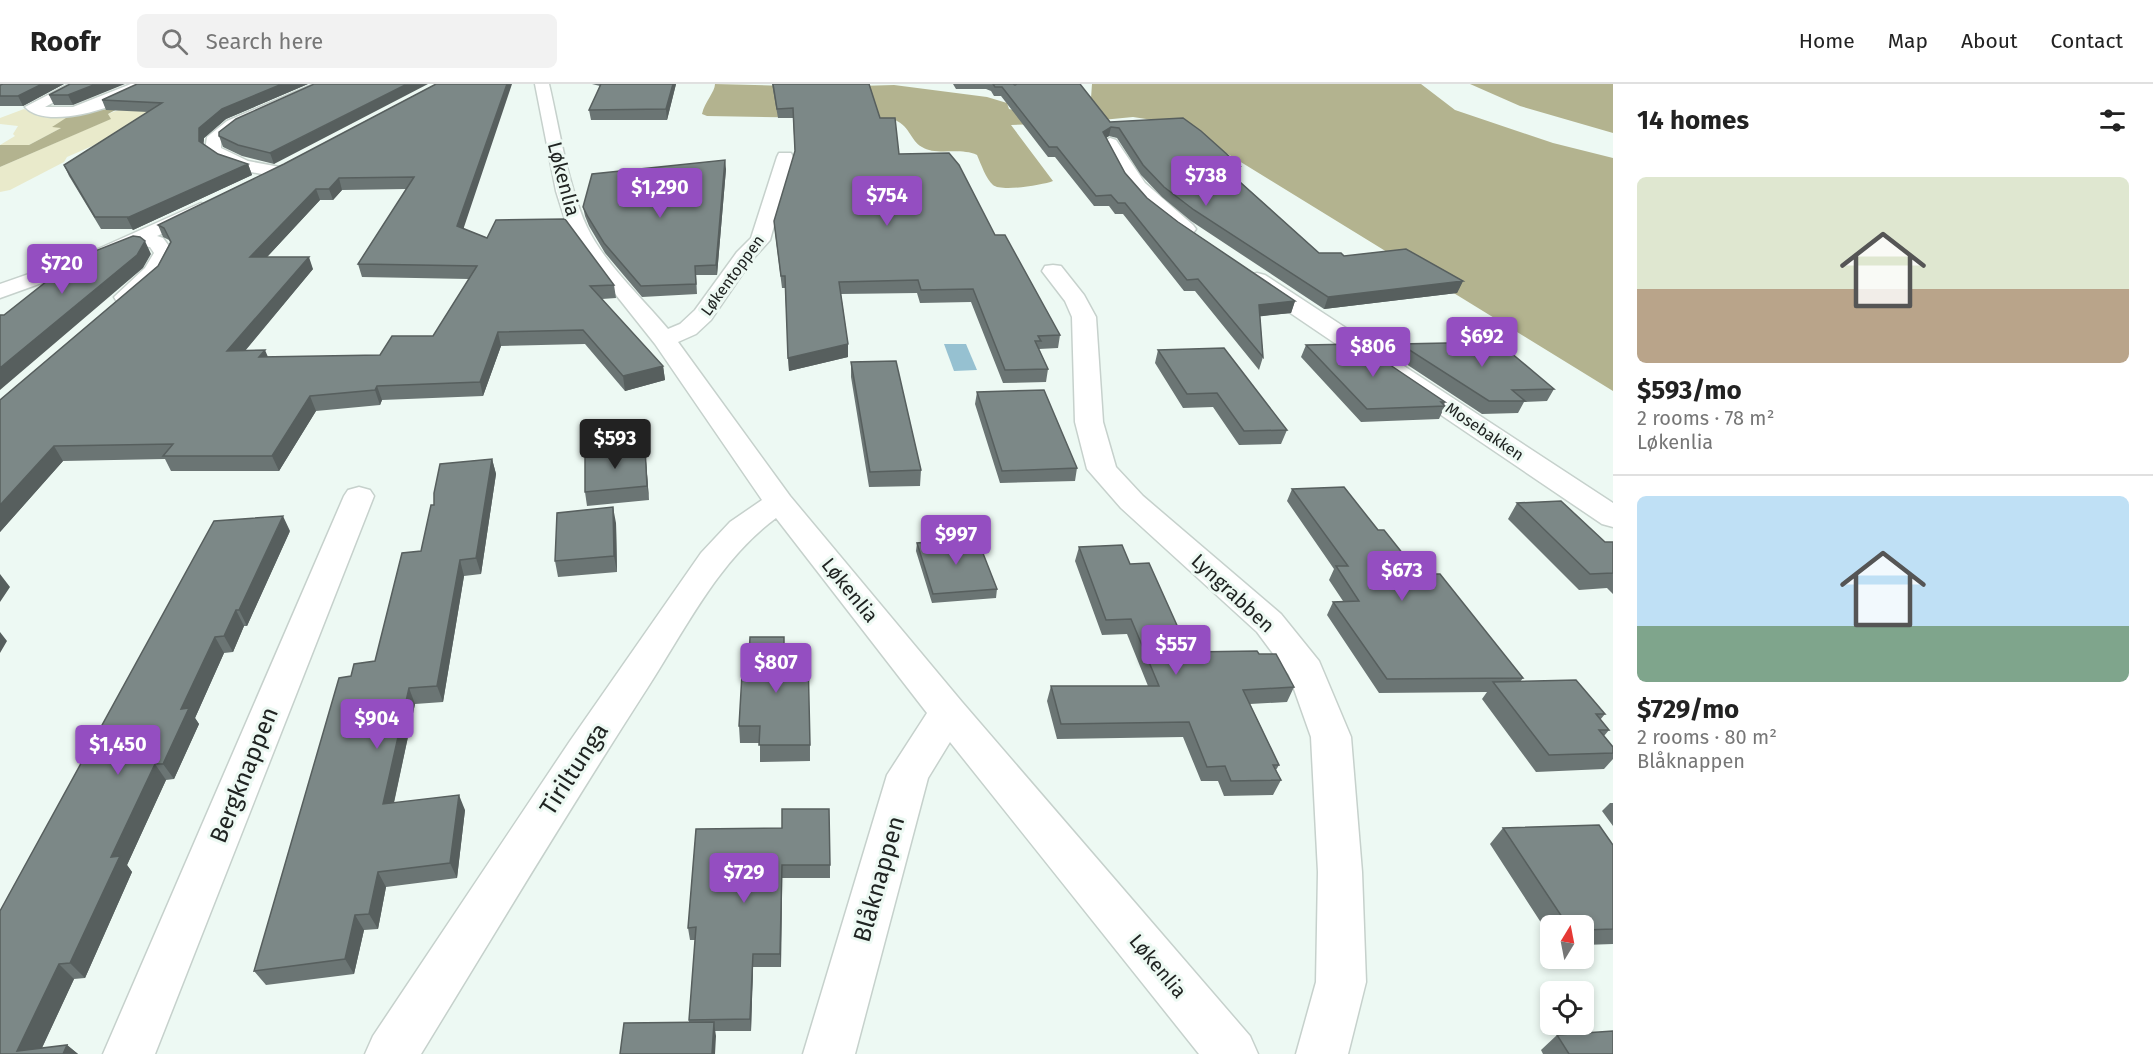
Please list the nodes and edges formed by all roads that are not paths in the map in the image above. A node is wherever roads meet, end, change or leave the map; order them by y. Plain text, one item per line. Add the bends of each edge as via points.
1 (80, 84) edge
2 (142, 84) edge
3 (326, 84) edge
4 (542, 84) edge
5 (1110, 143) edge
6 (785, 157) dead end
7 (294, 161) edge
8 (274, 171) junction
9 (246, 185) edge
10 (219, 200) edge
11 (137, 240) junction
12 (1205, 243) edge
13 (1240, 267) edge
14 (1053, 271) dead end
15 (0, 291) edge
16 (112, 308) edge
17 (664, 339) junction
18 (359, 496) dead end
19 (779, 502) junction
20 (1613, 516) edge
21 (948, 712) junction
22 (129, 1054) edge
23 (391, 1054) edge
24 (829, 1054) edge
25 (1232, 1054) edge
26 (1322, 1054) edge

1 - 2 street via 32,107 77,111 102,104
3 - 8 street via 233,124 213,140 213,150 225,158
4 - 17 street, Løkenlia via 565,191 578,229
5 - 12 street via 1131,178 1153,203
6 - 17 street, Løkentoppen via 760,240 744,256 703,315 688,329
7 - 8 street
8 - 9 street
10 - 11 street
11 - 15 street
11 - 16 street via 156,242 164,254 154,272
13 - 20 street, Mosebakken
14 - 26 street, Lyngrabben via 1084,317 1089,422 1102,469 1132,502 1269,623 1306,671 1331,737 1340,872 1341,982
17 - 19 street, Løkenlia
18 - 22 street, Bergknappen
19 - 21 street, Løkenlia
19 - 23 street, Tiriltunga via 741,529 713,560 584,752
21 - 24 street, Blåknappen via 909,775
21 - 25 street, Løkenlia

